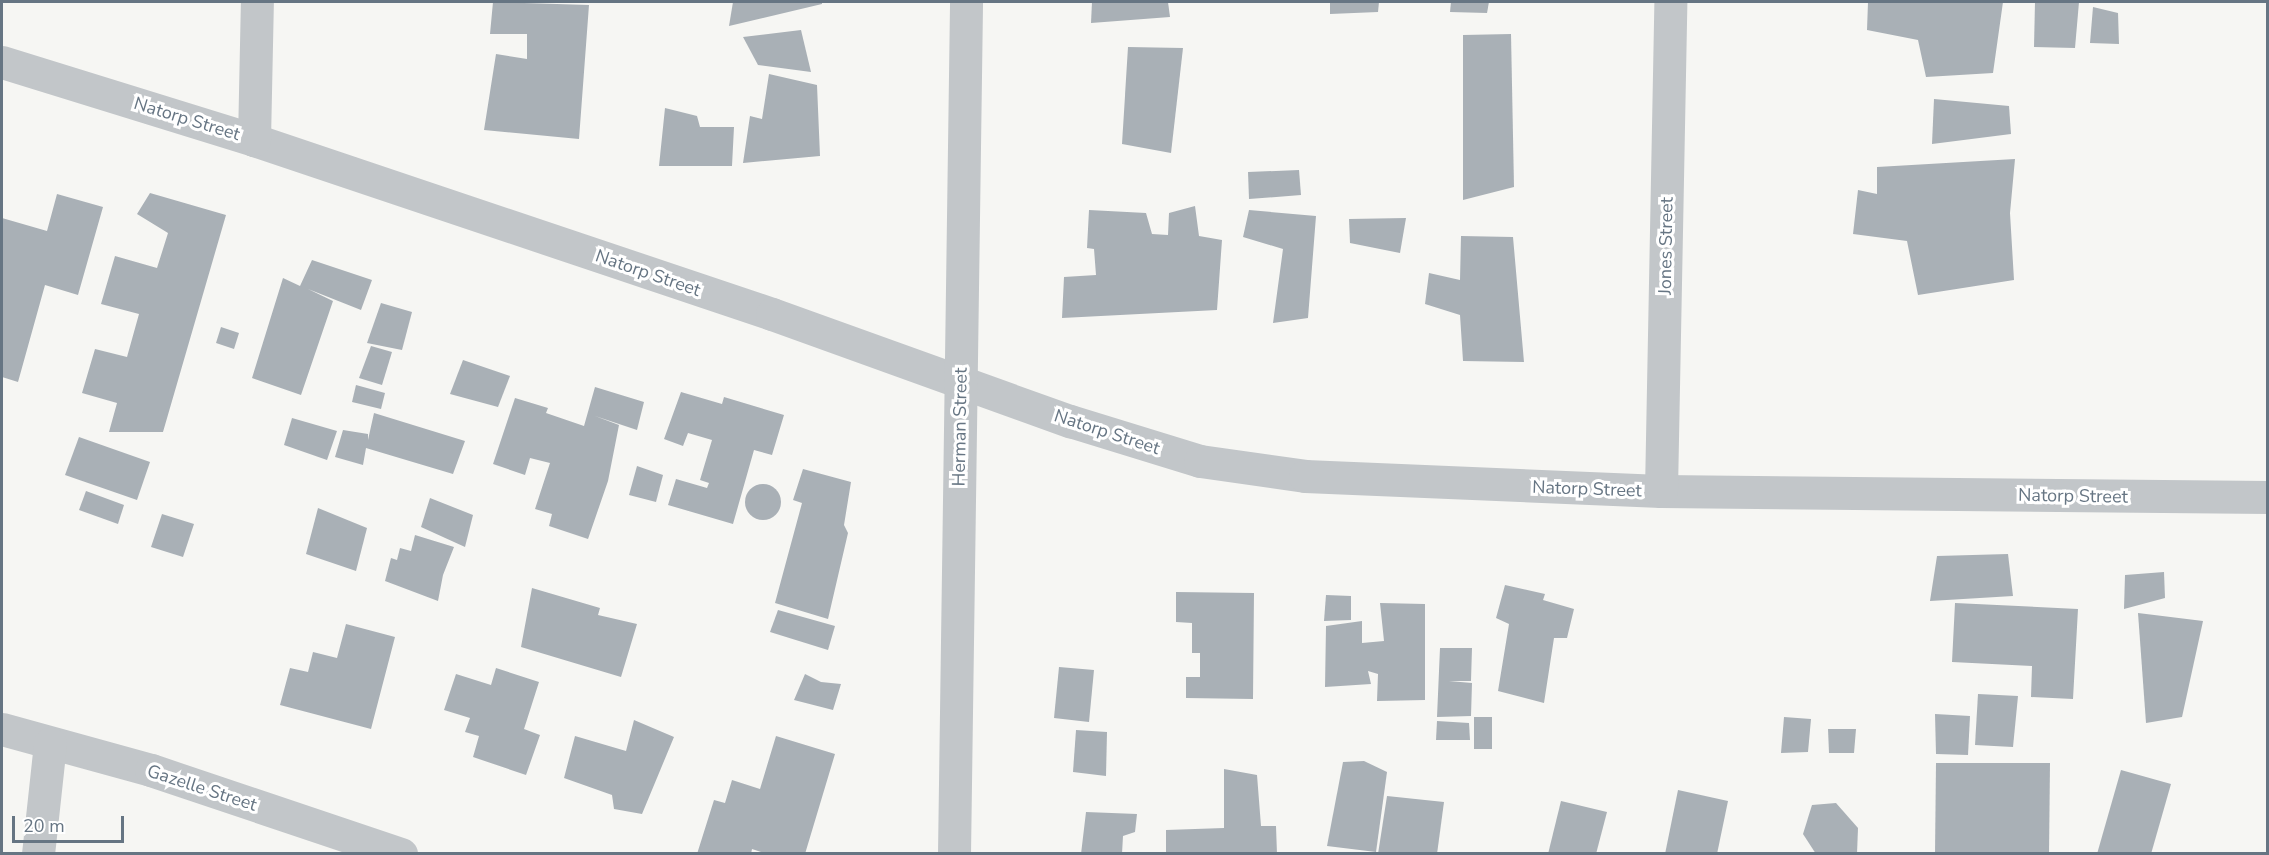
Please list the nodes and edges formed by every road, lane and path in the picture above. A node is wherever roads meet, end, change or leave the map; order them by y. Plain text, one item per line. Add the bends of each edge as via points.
1 (257, 2) edge
2 (966, 2) edge
3 (1670, 2) edge
4 (2, 62) edge
5 (254, 140) junction
6 (960, 381) junction
7 (1661, 491) junction
8 (2268, 497) edge
9 (2, 729) edge
10 (50, 744) junction
11 (38, 854) edge
12 (401, 854) edge
13 (954, 854) edge

1 - 5 street
2 - 6 street, Herman Street
3 - 7 street, Jones Street
4 - 5 street, Natorp Street
5 - 6 street, Natorp Street
6 - 7 street, Natorp Street via 1145,445 1255,470 1328,477
6 - 13 street, Herman Street
7 - 8 street, Natorp Street
9 - 10 street, Gazelle Street
10 - 11 street
10 - 12 street, Gazelle Street via 151,771

